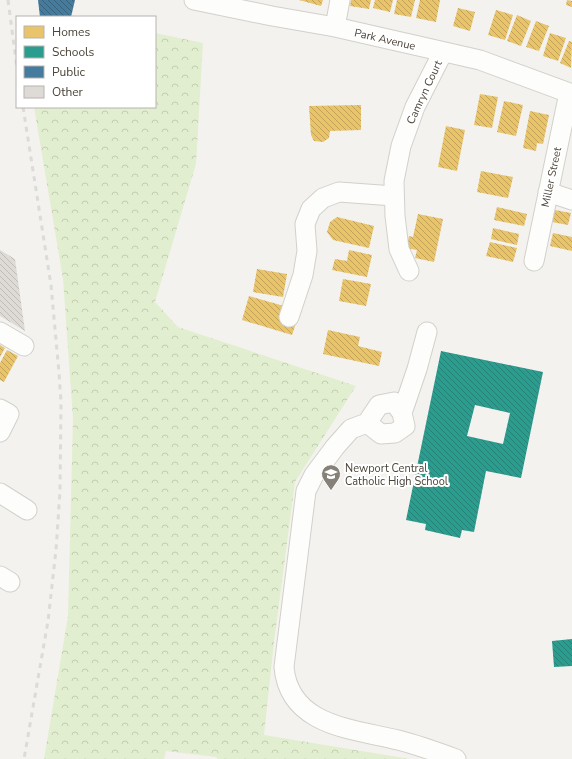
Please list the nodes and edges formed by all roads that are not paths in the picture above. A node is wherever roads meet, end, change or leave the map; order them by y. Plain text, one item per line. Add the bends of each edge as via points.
1 (194, 0) edge
2 (340, 0) edge
3 (335, 27) junction
4 (443, 52) junction
5 (570, 94) edge
6 (548, 192) junction
7 (394, 196) junction
8 (572, 200) edge
9 (534, 261) dead end
10 (410, 271) dead end
11 (289, 316) dead end
12 (0, 332) edge
13 (427, 332) dead end
14 (24, 346) dead end
15 (5, 411) edge
16 (0, 432) edge
17 (0, 493) edge
18 (27, 510) dead end
19 (456, 759) edge

1 - 3 street, Park Avenue
2 - 3 street
3 - 4 street, Park Avenue
4 - 5 street, Park Avenue via 480,60
4 - 7 street, Camryn Court via 415,107 401,146 394,181
5 - 6 street, Miller Street
6 - 8 street
6 - 9 street, Miller Street
7 - 10 street, Camryn Court via 399,249
7 - 11 street via 339,192 323,198 311,209 305,224 306,251 303,275
12 - 14 street
13 - 19 street via 402,413 394,402 379,405 367,423 351,429 340,440 314,475 306,491 284,667 285,678 293,696 300,705 323,721 342,728 421,746
15 - 16 street
17 - 18 street

